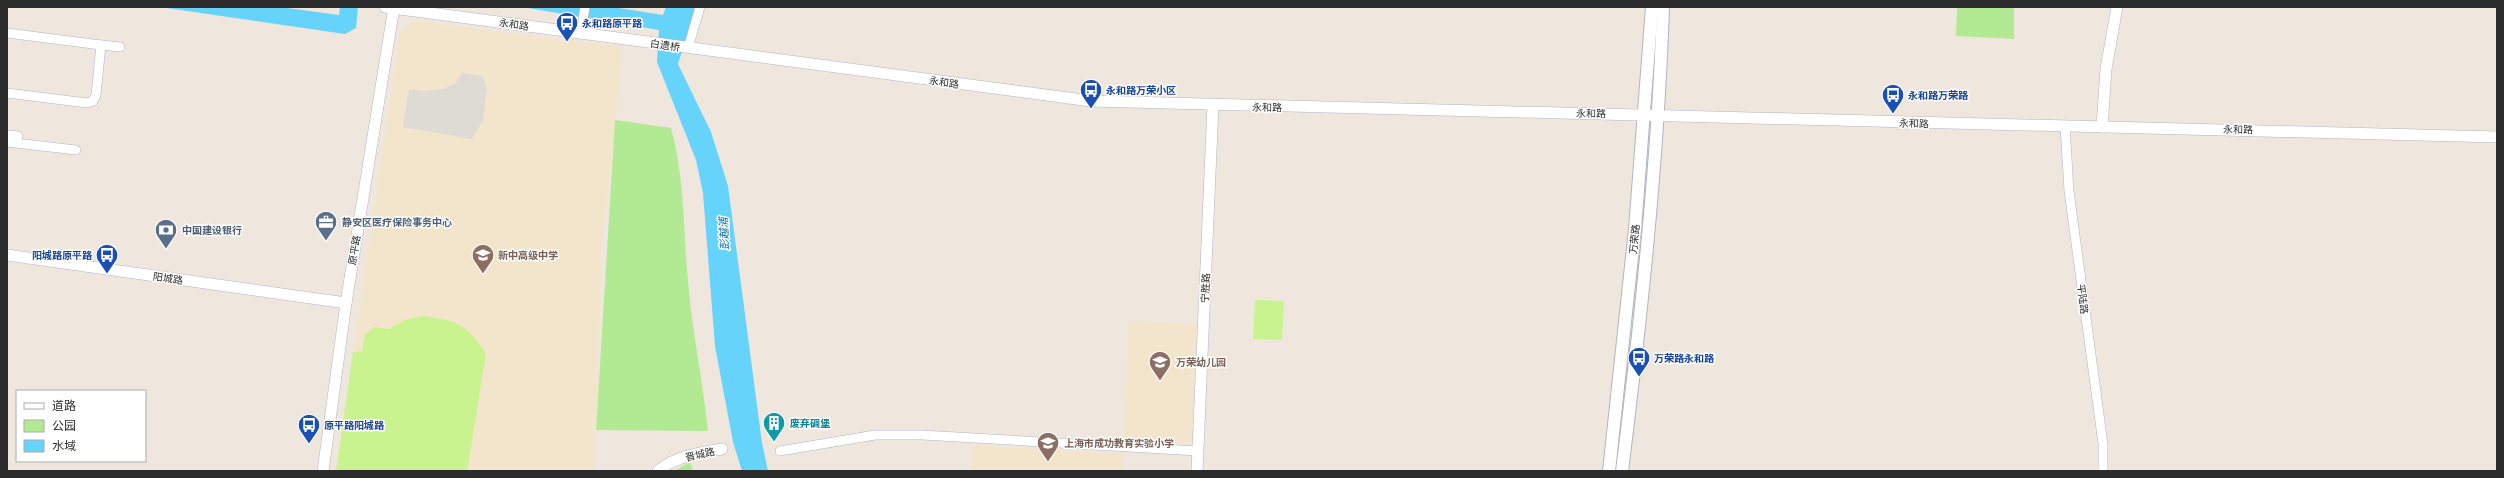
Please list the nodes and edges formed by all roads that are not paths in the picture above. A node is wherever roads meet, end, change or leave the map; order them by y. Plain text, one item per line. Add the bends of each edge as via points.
1 (391, 7) edge
2 (585, 7) edge
3 (700, 7) edge
4 (1652, 7) edge
5 (1663, 7) edge
6 (2117, 7) edge
7 (582, 28) junction
8 (7, 33) edge
9 (642, 42) joint
10 (102, 45) junction
11 (120, 47) dead end
12 (688, 48) junction
13 (7, 93) edge
14 (1213, 105) junction
15 (1644, 115) junction
16 (1657, 115) junction
17 (2065, 126) junction
18 (2102, 127) junction
19 (7, 135) edge
20 (18, 136) dead end
21 (2497, 137) edge
22 (7, 142) edge
23 (76, 150) dead end
24 (7, 255) edge
25 (346, 303) junction
26 (722, 449) dead end
27 (780, 451) dead end
28 (1198, 451) junction
29 (323, 471) edge
30 (658, 471) edge
31 (1197, 471) edge
32 (1609, 471) edge
33 (1622, 471) edge
34 (2103, 471) edge

1 - 7 street, 永和路
1 - 25 street, 原平路
2 - 7 street
3 - 12 street
4 - 15 main road, 万荣路
5 - 16 main road, 万荣路
6 - 18 street via 2106,69
7 - 9 street, 永和路
8 - 10 street
9 - 12 street, 白遗桥
10 - 11 street
10 - 13 street via 96,95 93,100 87,103
12 - 14 street, 永和路 via 1091,102
14 - 15 street, 永和路
14 - 28 street, 宁胜路
15 - 16 street, 永和路
15 - 32 main road, 万荣路
16 - 17 street, 永和路 via 1831,122
16 - 33 main road, 万荣路
17 - 18 street, 永和路
17 - 34 street, 平陆路 via 2070,191 2103,444
18 - 21 street, 永和路
19 - 20 street
22 - 23 street
24 - 25 street, 阳城路
25 - 29 street, 原平路
26 - 30 street, 晋城路 via 697,453 669,462
27 - 28 street via 875,435 922,435
28 - 31 street, 宁胜路

